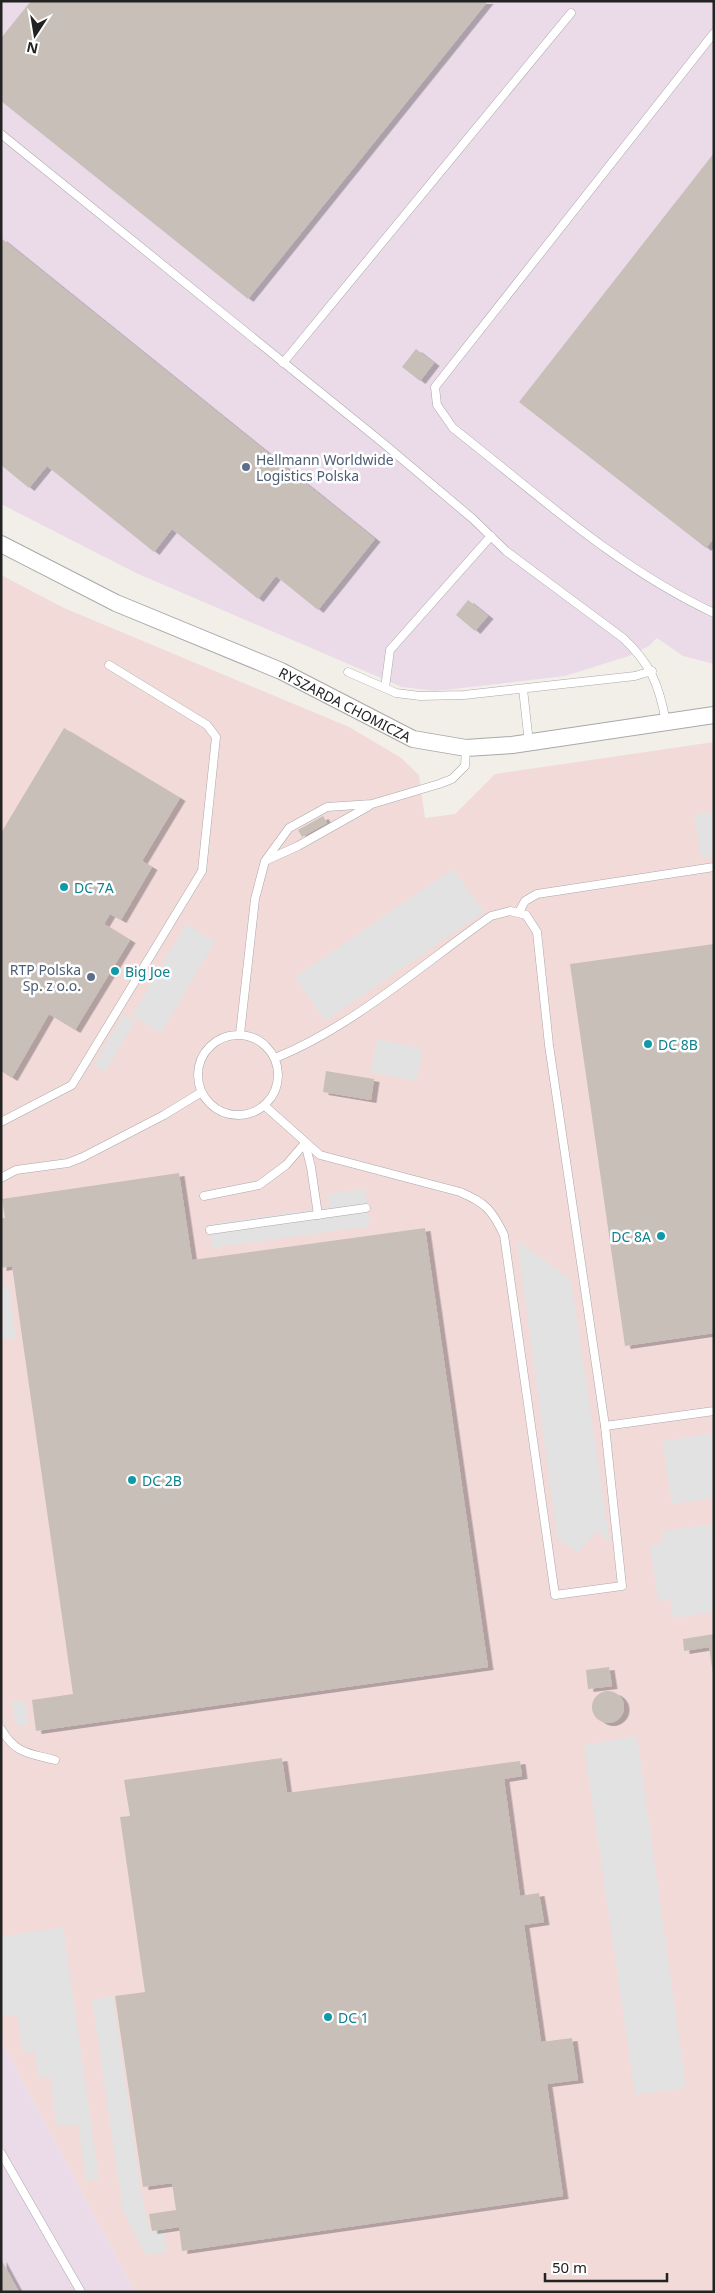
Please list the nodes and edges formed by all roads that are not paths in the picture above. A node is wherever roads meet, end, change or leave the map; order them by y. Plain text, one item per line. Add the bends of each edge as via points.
1 (570, 13) dead end
2 (714, 34) edge
3 (1, 134) edge
4 (283, 363) junction
5 (491, 536) junction
6 (1, 544) edge
7 (714, 613) edge
8 (109, 665) dead end
9 (652, 671) junction
10 (348, 672) dead end
11 (385, 688) junction
12 (523, 689) junction
13 (714, 715) edge
14 (666, 722) junction
15 (529, 743) junction
16 (466, 748) junction
17 (372, 804) junction
18 (265, 861) junction
19 (714, 867) edge
20 (519, 912) junction
21 (240, 1034) junction
22 (276, 1058) junction
23 (200, 1093) junction
24 (265, 1106) junction
25 (1, 1122) edge
26 (305, 1143) junction
27 (1, 1178) edge
28 (204, 1196) dead end
29 (366, 1208) dead end
30 (318, 1215) junction
31 (210, 1230) dead end
32 (714, 1411) edge
33 (606, 1426) junction
34 (1, 1728) edge
35 (55, 1760) dead end
36 (1, 2153) edge
37 (81, 2292) edge

1 - 4 lane
2 - 7 lane via 435,387 437,405 453,428 616,557 679,596
3 - 4 lane
4 - 5 lane
5 - 9 lane via 506,551 623,638
5 - 11 lane via 390,650
6 - 16 street, RYSZARDA CHOMICZA via 116,603 281,671 413,739
8 - 25 lane via 207,725 216,737 202,871 72,1084
9 - 12 lane via 635,676
9 - 14 lane
10 - 11 lane
11 - 12 lane via 420,696
12 - 15 lane
13 - 14 street, RYSZARDA CHOMICZA
14 - 15 street, RYSZARDA CHOMICZA
15 - 16 street, RYSZARDA CHOMICZA
16 - 17 lane via 465,766 452,779
17 - 18 lane
17 - 18 lane via 327,807 289,828
18 - 21 lane via 255,899
19 - 20 lane via 536,894 524,901
20 - 22 lane via 490,916 383,995 315,1039
20 - 33 lane via 526,915 537,932 549,1045
21 - 22 lane via 267,1046
21 - 23 lane via 217,1040 207,1049 197,1074
22 - 24 lane via 278,1083
23 - 24 lane via 215,1108 227,1114 241,1116
23 - 27 lane via 83,1157 68,1163 16,1170
24 - 26 lane
26 - 28 lane via 286,1165 260,1186
26 - 30 lane
26 - 33 lane via 320,1155 460,1192 481,1201 494,1214 504,1235 555,1595 622,1586
29 - 30 lane
30 - 31 lane
32 - 33 lane
34 - 35 lane via 10,1743 19,1750
36 - 37 lane

